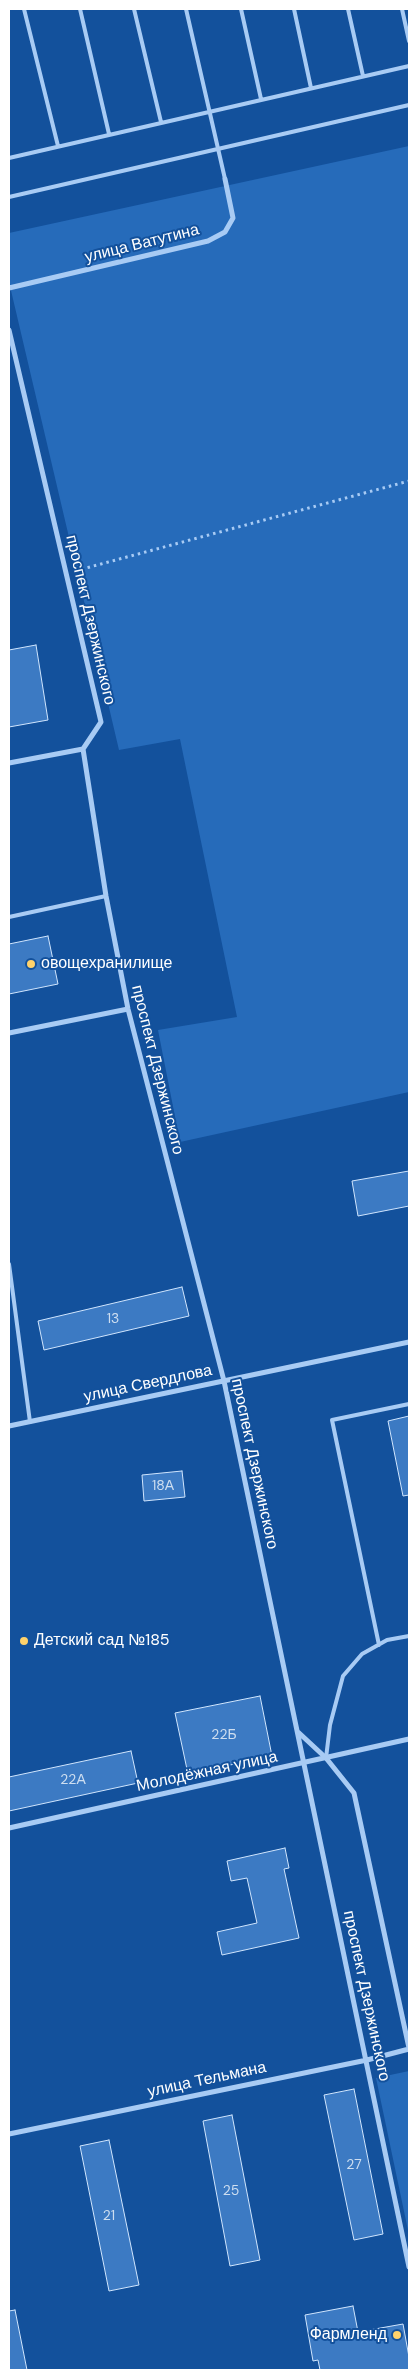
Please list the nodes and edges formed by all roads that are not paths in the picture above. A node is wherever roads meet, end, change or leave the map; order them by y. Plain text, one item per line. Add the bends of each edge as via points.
1 (24, 9) edge
2 (80, 9) edge
3 (134, 9) edge
4 (186, 9) edge
5 (241, 9) edge
6 (294, 9) edge
7 (348, 9) edge
8 (402, 9) edge
9 (409, 42) edge
10 (409, 66) edge
11 (363, 76) junction
12 (311, 88) junction
13 (261, 99) junction
14 (409, 105) edge
15 (209, 111) junction
16 (161, 122) junction
17 (109, 134) junction
18 (58, 146) junction
19 (217, 148) junction
20 (9, 158) edge
21 (224, 179) joint
22 (9, 197) edge
23 (9, 288) edge
24 (9, 330) edge
25 (83, 750) junction
26 (9, 763) edge
27 (106, 896) junction
28 (9, 917) edge
29 (128, 1009) junction
30 (9, 1033) edge
31 (9, 1264) edge
32 (409, 1342) edge
33 (224, 1381) junction
34 (409, 1404) edge
35 (30, 1422) junction
36 (9, 1426) edge
37 (409, 1636) edge
38 (379, 1645) junction
39 (297, 1731) junction
40 (409, 1739) edge
41 (326, 1758) junction
42 (305, 1763) junction
43 (9, 1828) edge
44 (409, 2048) edge
45 (367, 2060) junction
46 (9, 2134) edge
47 (409, 2267) edge

1 - 18 lane
2 - 17 lane
3 - 16 lane
4 - 15 lane
5 - 13 lane
6 - 12 lane
7 - 11 lane
8 - 9 lane
10 - 11 lane
11 - 12 lane
12 - 13 lane
13 - 15 lane
14 - 19 lane
15 - 16 lane
15 - 19 lane
16 - 17 lane
17 - 18 lane
18 - 20 lane
19 - 21 lane
19 - 22 lane
21 - 23 street, улица Ватутина via 233,218 224,232 208,241
24 - 25 street, проспект Дзержинского via 101,722
25 - 26 street
25 - 27 street, проспект Дзержинского
27 - 28 lane
27 - 29 street, проспект Дзержинского
29 - 30 street
29 - 33 street, проспект Дзержинского
31 - 35 lane
32 - 33 street, улица Свердлова
33 - 35 street, улица Свердлова
33 - 39 street, проспект Дзержинского
34 - 38 lane via 332,1420
35 - 36 street, улица Свердлова
37 - 38 lane
38 - 41 lane via 362,1654 343,1676 330,1725
39 - 41 street, проспект Дзержинского
39 - 42 street, проспект Дзержинского
40 - 41 street, Молодёжная улица
41 - 42 street, Молодёжная улица
41 - 44 street, проспект Дзержинского via 354,1793
42 - 43 street, Молодёжная улица
42 - 45 street, проспект Дзержинского
44 - 45 street, улица Тельмана
45 - 46 street, улица Тельмана
45 - 47 street, проспект Дзержинского

